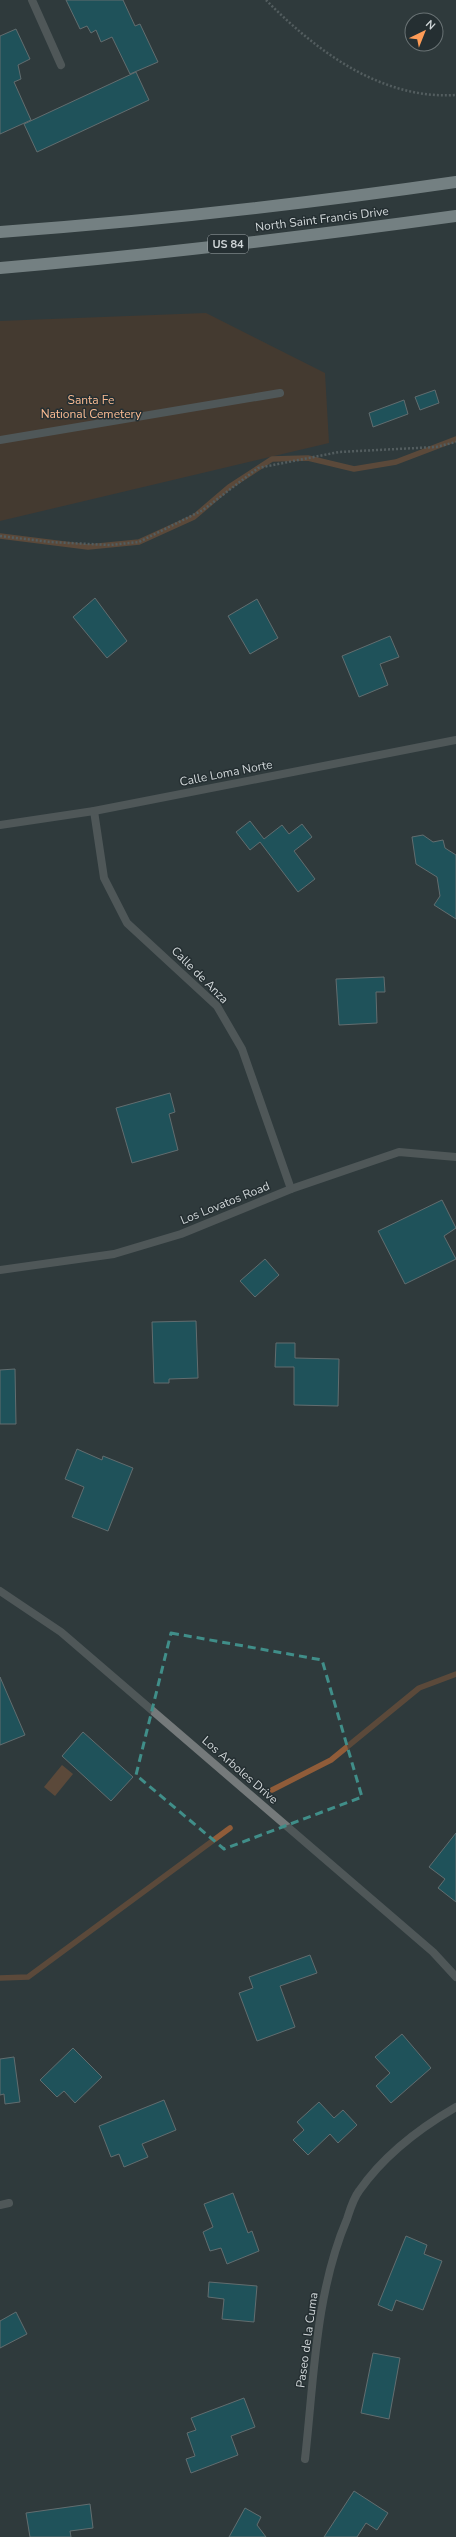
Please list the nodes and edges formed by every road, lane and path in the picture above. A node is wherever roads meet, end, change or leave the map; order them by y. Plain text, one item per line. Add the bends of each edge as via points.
1 (32, 0) edge
2 (266, 0) edge
3 (61, 65) dead end
4 (456, 95) edge
5 (456, 182) edge
6 (456, 216) edge
7 (0, 232) edge
8 (0, 268) edge
9 (280, 393) dead end
10 (0, 440) edge
11 (456, 442) edge
12 (0, 536) edge
13 (456, 740) edge
14 (94, 811) junction
15 (0, 825) edge
16 (456, 1157) edge
17 (291, 1189) junction
18 (0, 1270) edge
19 (0, 1591) edge
20 (456, 1976) edge
21 (456, 2107) edge
22 (9, 2203) dead end
23 (0, 2205) edge
24 (305, 2459) dead end

1 - 3 street
2 - 4 path via 287,22 330,54 380,84 416,94
5 - 7 highway, North Saint Francis Drive via 353,197 89,226
6 - 8 highway, North Saint Francis Drive / US 84 via 154,253
9 - 10 street
11 - 12 path via 436,447 339,452 258,468 203,510 139,542 102,545
13 - 14 street, Calle Loma Norte
14 - 15 street, Calle Loma Norte
14 - 17 street, Calle de Anza via 104,878 127,923 217,1006 242,1049
16 - 17 street, Los Lovatos Road via 399,1152
17 - 18 street, Los Lovatos Road via 182,1234 114,1254
19 - 20 street, Los Arboles Drive via 61,1632 433,1952
21 - 24 street, Paseo de la Cuma via 426,2125 388,2156 358,2192 339,2237 322,2307
22 - 23 street

